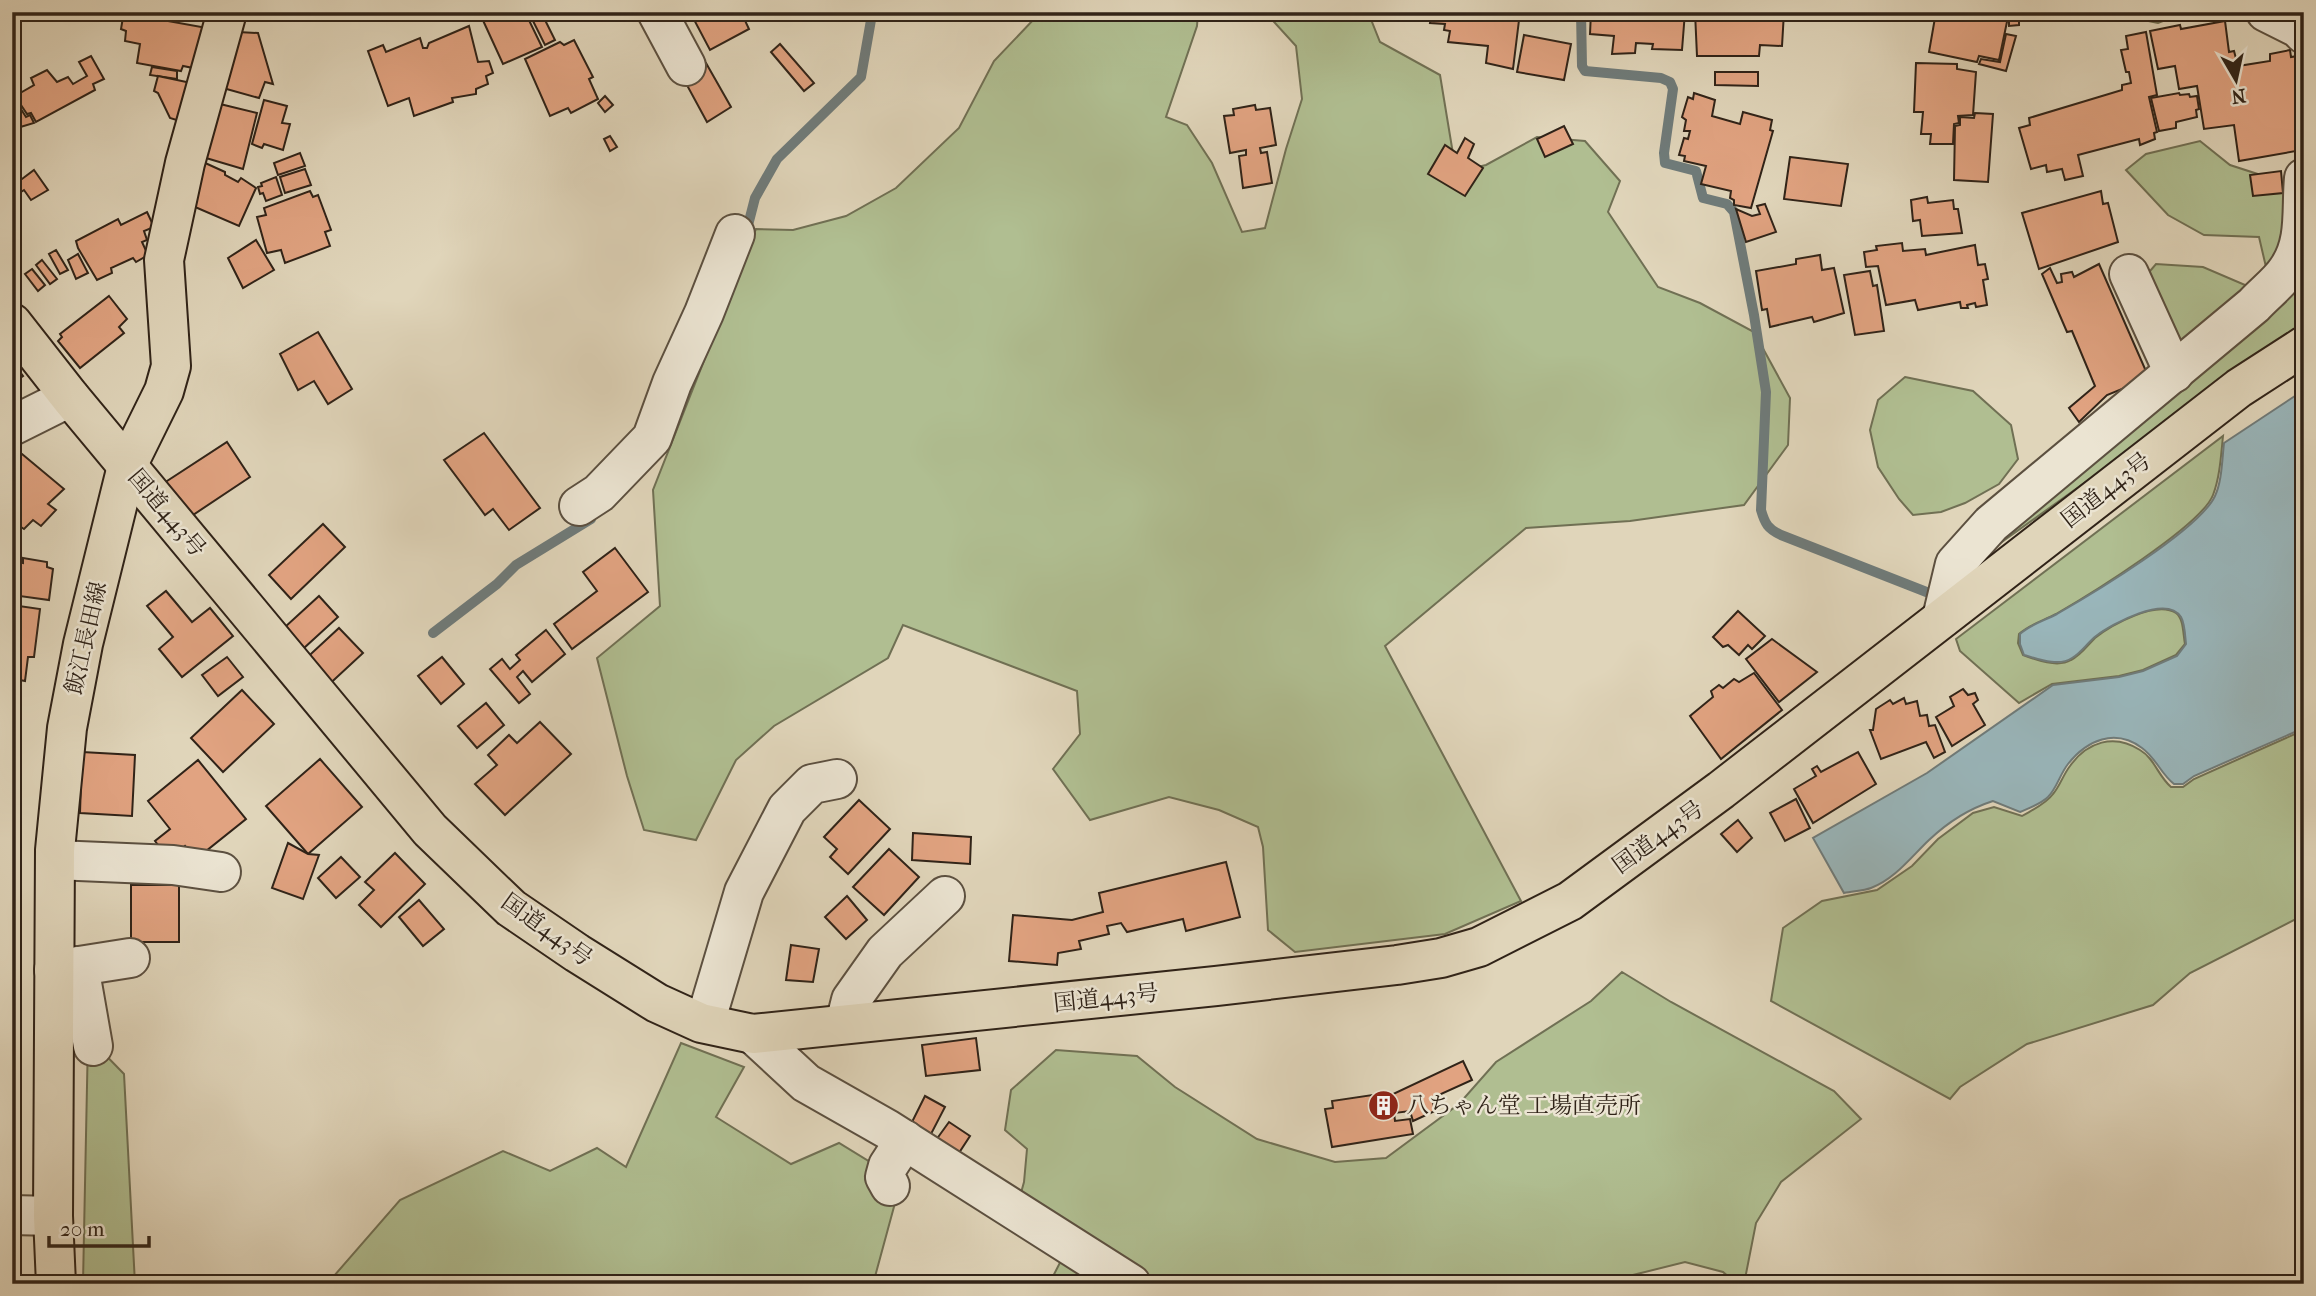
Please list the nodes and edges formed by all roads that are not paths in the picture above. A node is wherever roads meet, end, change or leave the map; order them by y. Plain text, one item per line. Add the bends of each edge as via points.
1 (227, 12) edge
2 (657, 12) edge
3 (2266, 12) edge
4 (2304, 34) edge
5 (687, 66) dead end
6 (2304, 178) edge
7 (735, 234) dead end
8 (2129, 274) dead end
9 (12, 323) edge
10 (2304, 346) edge
11 (2174, 373) junction
12 (70, 397) junction
13 (12, 426) edge
14 (127, 466) junction
15 (579, 506) dead end
16 (1942, 618) junction
17 (837, 779) dead end
18 (55, 860) junction
19 (221, 872) dead end
20 (944, 896) dead end
21 (130, 958) dead end
22 (67, 968) junction
23 (705, 1023) junction
24 (845, 1024) junction
25 (753, 1034) junction
26 (93, 1046) dead end
27 (905, 1140) junction
28 (890, 1186) dead end
29 (12, 1215) edge
30 (53, 1216) junction
31 (56, 1284) edge
32 (1131, 1284) edge

1 - 14 main road, 飯江長田線 via 184,163 164,260 172,366
2 - 5 street
3 - 4 street
6 - 11 street via 2300,243 2288,269 2254,305
7 - 15 street via 652,438 599,493
8 - 11 street
9 - 12 main road, 国道443号
10 - 16 main road, 国道443号 via 2239,388
11 - 16 street via 1991,524 1955,564
12 - 13 street
12 - 14 main road, 国道443号
14 - 18 main road, 飯江長田線 via 67,728
14 - 23 main road, 国道443号 via 430,830 511,908 657,1003
16 - 24 main road, 国道443号 via 1570,901 1479,947 1384,967
17 - 23 street via 811,784 787,809 744,892
18 - 19 street via 173,864
18 - 22 main road, 飯江長田線
20 - 24 street via 885,952 851,1000
21 - 22 street
22 - 26 street
22 - 30 main road, 飯江長田線
23 - 25 main road, 国道443号
24 - 25 main road, 国道443号
25 - 27 street via 806,1083
27 - 28 street via 888,1167 885,1177
27 - 32 street
29 - 30 street
30 - 31 main road, 飯江長田線

